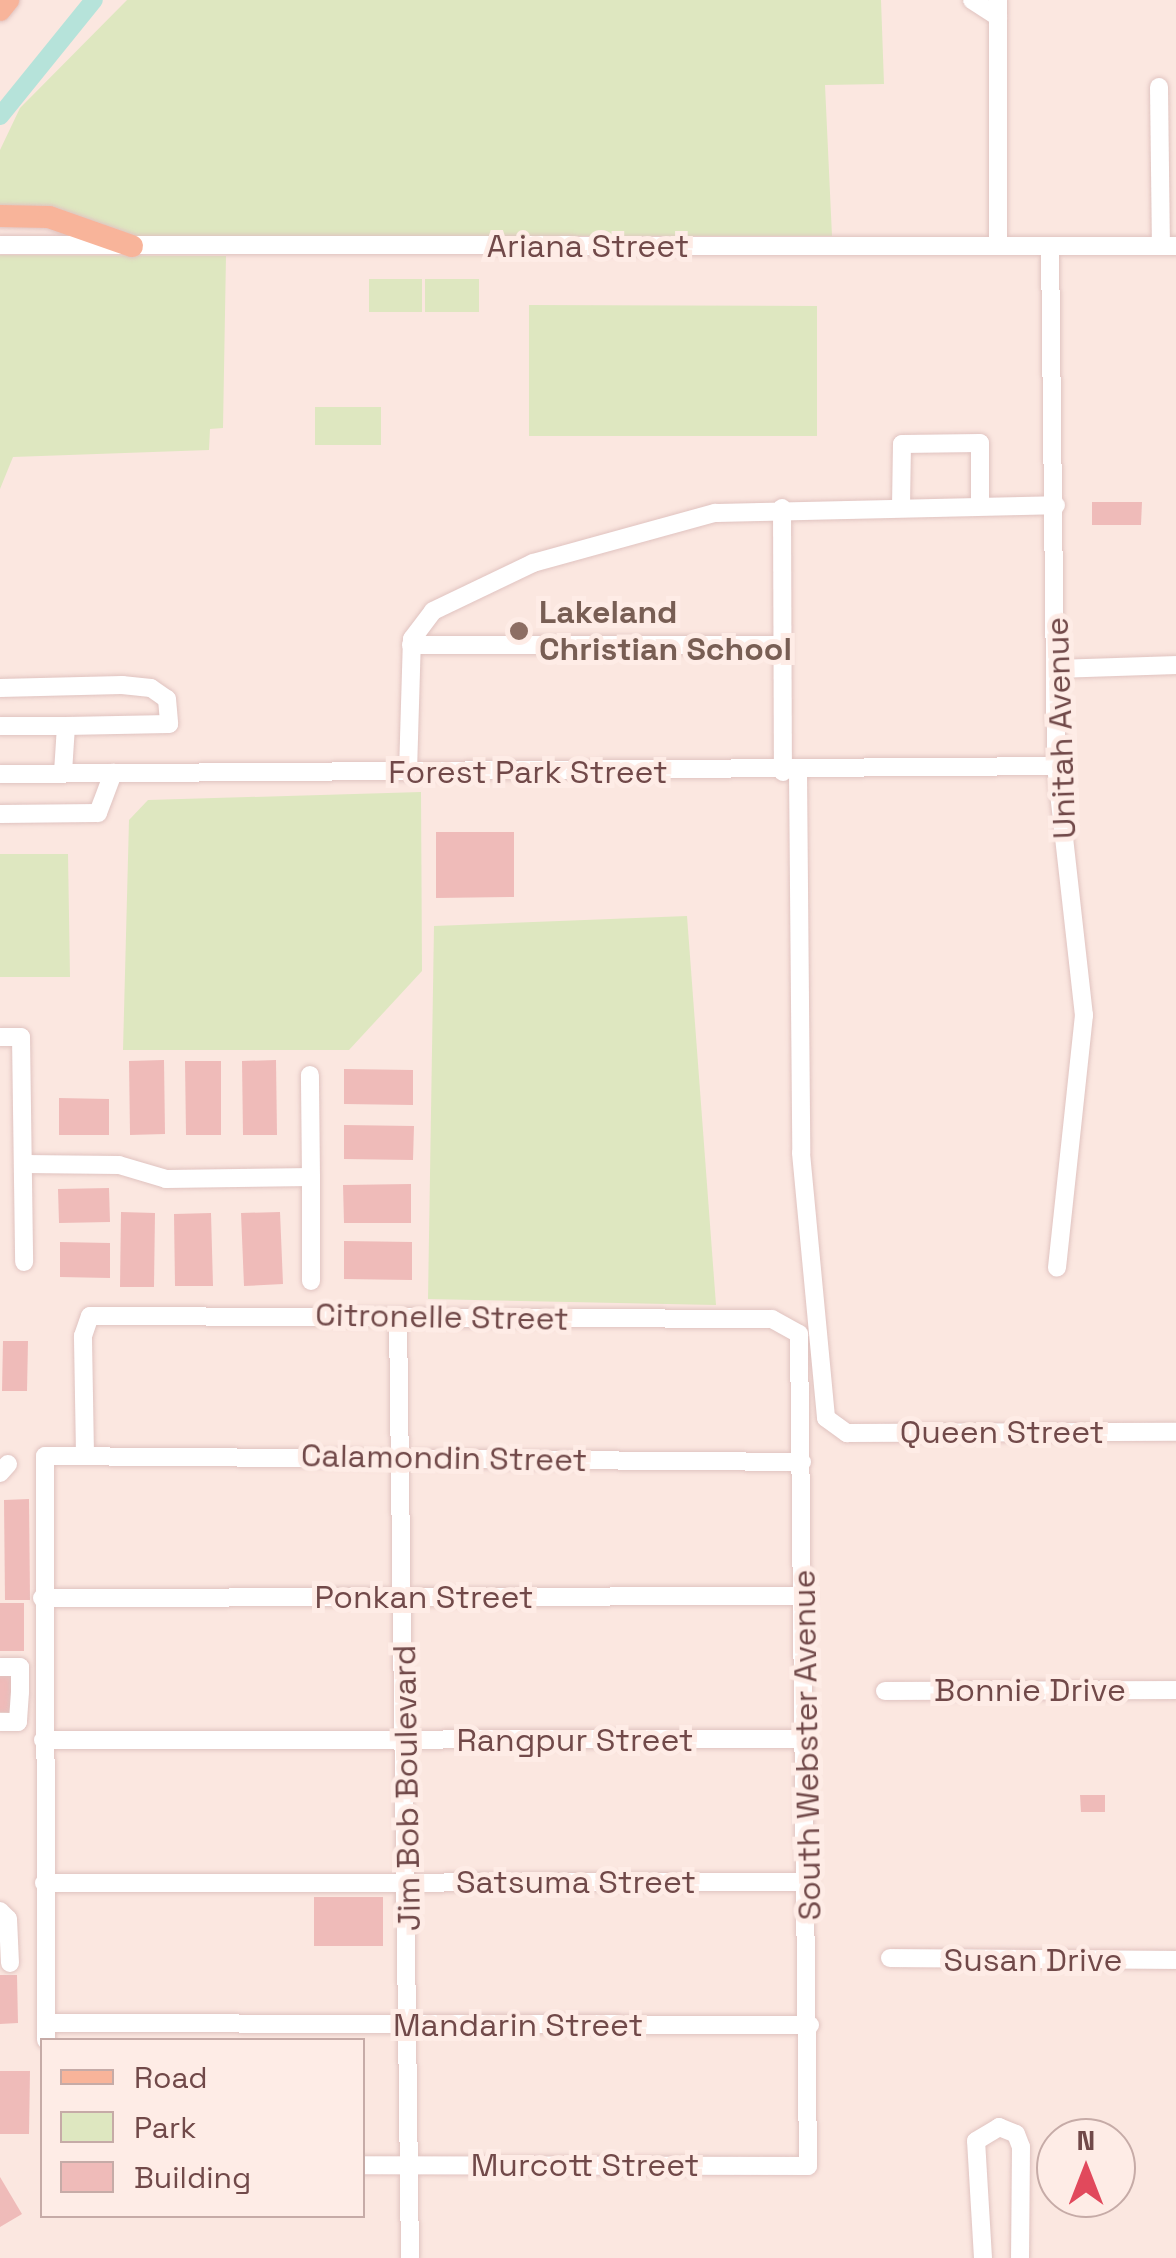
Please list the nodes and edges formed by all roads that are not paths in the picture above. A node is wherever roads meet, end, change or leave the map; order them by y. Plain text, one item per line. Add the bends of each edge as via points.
1 (8, 0) edge
2 (972, 0) edge
3 (998, 8) edge
4 (0, 10) edge
5 (1159, 87) dead end
6 (0, 216) edge
7 (0, 245) edge
8 (132, 246) junction
9 (998, 246) junction
10 (1050, 246) junction
11 (1168, 246) edge
12 (1056, 505) junction
13 (901, 506) junction
14 (980, 506) junction
15 (782, 508) junction
16 (781, 644) junction
17 (412, 645) junction
18 (1176, 665) edge
19 (1057, 669) junction
20 (0, 688) edge
21 (0, 726) edge
22 (66, 726) junction
23 (1056, 766) junction
24 (408, 772) junction
25 (791, 772) junction
26 (63, 773) junction
27 (113, 773) junction
28 (0, 774) edge
29 (0, 814) edge
30 (0, 1036) edge
31 (310, 1075) dead end
32 (24, 1164) junction
33 (311, 1178) junction
34 (24, 1262) dead end
35 (1057, 1268) dead end
36 (311, 1281) dead end
37 (398, 1318) junction
38 (792, 1326) joint
39 (1176, 1432) edge
40 (86, 1454) junction
41 (402, 1458) junction
42 (802, 1462) junction
43 (806, 1596) junction
44 (42, 1598) junction
45 (404, 1598) junction
46 (0, 1667) edge
47 (1176, 1690) edge
48 (884, 1691) dead end
49 (9, 1722) edge
50 (807, 1739) junction
51 (43, 1740) junction
52 (406, 1740) junction
53 (407, 1882) junction
54 (809, 1882) junction
55 (44, 1883) junction
56 (0, 1910) edge
57 (890, 1958) dead end
58 (1176, 1960) edge
59 (10, 1964) dead end
60 (810, 2025) junction
61 (412, 2026) junction
62 (46, 2032) edge
63 (412, 2164) junction
64 (365, 2165) edge
65 (808, 2166) joint
66 (410, 2258) edge
67 (982, 2258) edge
68 (1020, 2258) edge

1 - 4 main road
2 - 3 street
3 - 9 street
5 - 11 street
6 - 8 main road via 49,217
7 - 8 street, Ariana Street
8 - 9 street, Ariana Street
9 - 10 street, Ariana Street
10 - 11 street, Ariana Street
10 - 12 street, Unitah Avenue
12 - 14 street
12 - 19 street, Unitah Avenue
13 - 14 street
13 - 14 street via 902,444 980,442
13 - 15 street
15 - 16 street
15 - 17 street via 670,522 533,563 433,611
16 - 17 street
16 - 25 street
17 - 24 street
18 - 19 street
19 - 23 street, Unitah Avenue
20 - 22 street via 122,685 151,688 167,699 168,724
21 - 22 street
22 - 26 street
23 - 25 street, Forest Park Street
23 - 35 street, Unitah Avenue via 1084,1015
24 - 25 street, Forest Park Street
24 - 27 street, Forest Park Street
25 - 39 street, Queen Street via 805,1209 824,1411 831,1425 847,1432
26 - 27 street, Forest Park Street
26 - 28 street, Forest Park Street
27 - 29 street via 98,813
30 - 32 street via 22,1037
31 - 33 street
32 - 33 street via 119,1165 166,1179
32 - 34 street
33 - 36 street
37 - 38 street, Citronelle Street via 772,1319
37 - 40 street, Citronelle Street via 90,1316 83,1336
37 - 41 street, Jim Bob Boulevard
38 - 42 street, South Webster Avenue via 802,1344
40 - 41 street, Calamondin Street
40 - 44 street, Calamondin Street via 45,1456
41 - 42 street, Calamondin Street
41 - 45 street, Jim Bob Boulevard
42 - 43 street, South Webster Avenue
43 - 45 street, Ponkan Street
43 - 50 street, South Webster Avenue
44 - 45 street, Ponkan Street
44 - 51 street
45 - 52 street, Jim Bob Boulevard
46 - 49 street via 20,1667
47 - 48 street, Bonnie Drive
50 - 52 street, Rangpur Street
50 - 54 street, South Webster Avenue
51 - 52 street, Rangpur Street
51 - 55 street
52 - 53 street, Jim Bob Boulevard
53 - 54 street, Satsuma Street
53 - 55 street, Satsuma Street
53 - 61 street, Jim Bob Boulevard
54 - 60 street, South Webster Avenue
55 - 62 street
56 - 59 street via 10,1928
57 - 58 street, Susan Drive
60 - 61 street, Mandarin Street
60 - 65 street, South Webster Avenue
61 - 62 street, Mandarin Street
61 - 63 street, Jim Bob Boulevard
63 - 64 street, Murcott Street
63 - 65 street, Murcott Street
63 - 66 street, Jim Bob Boulevard
67 - 68 street via 976,2140 999,2127 1016,2134 1021,2147

